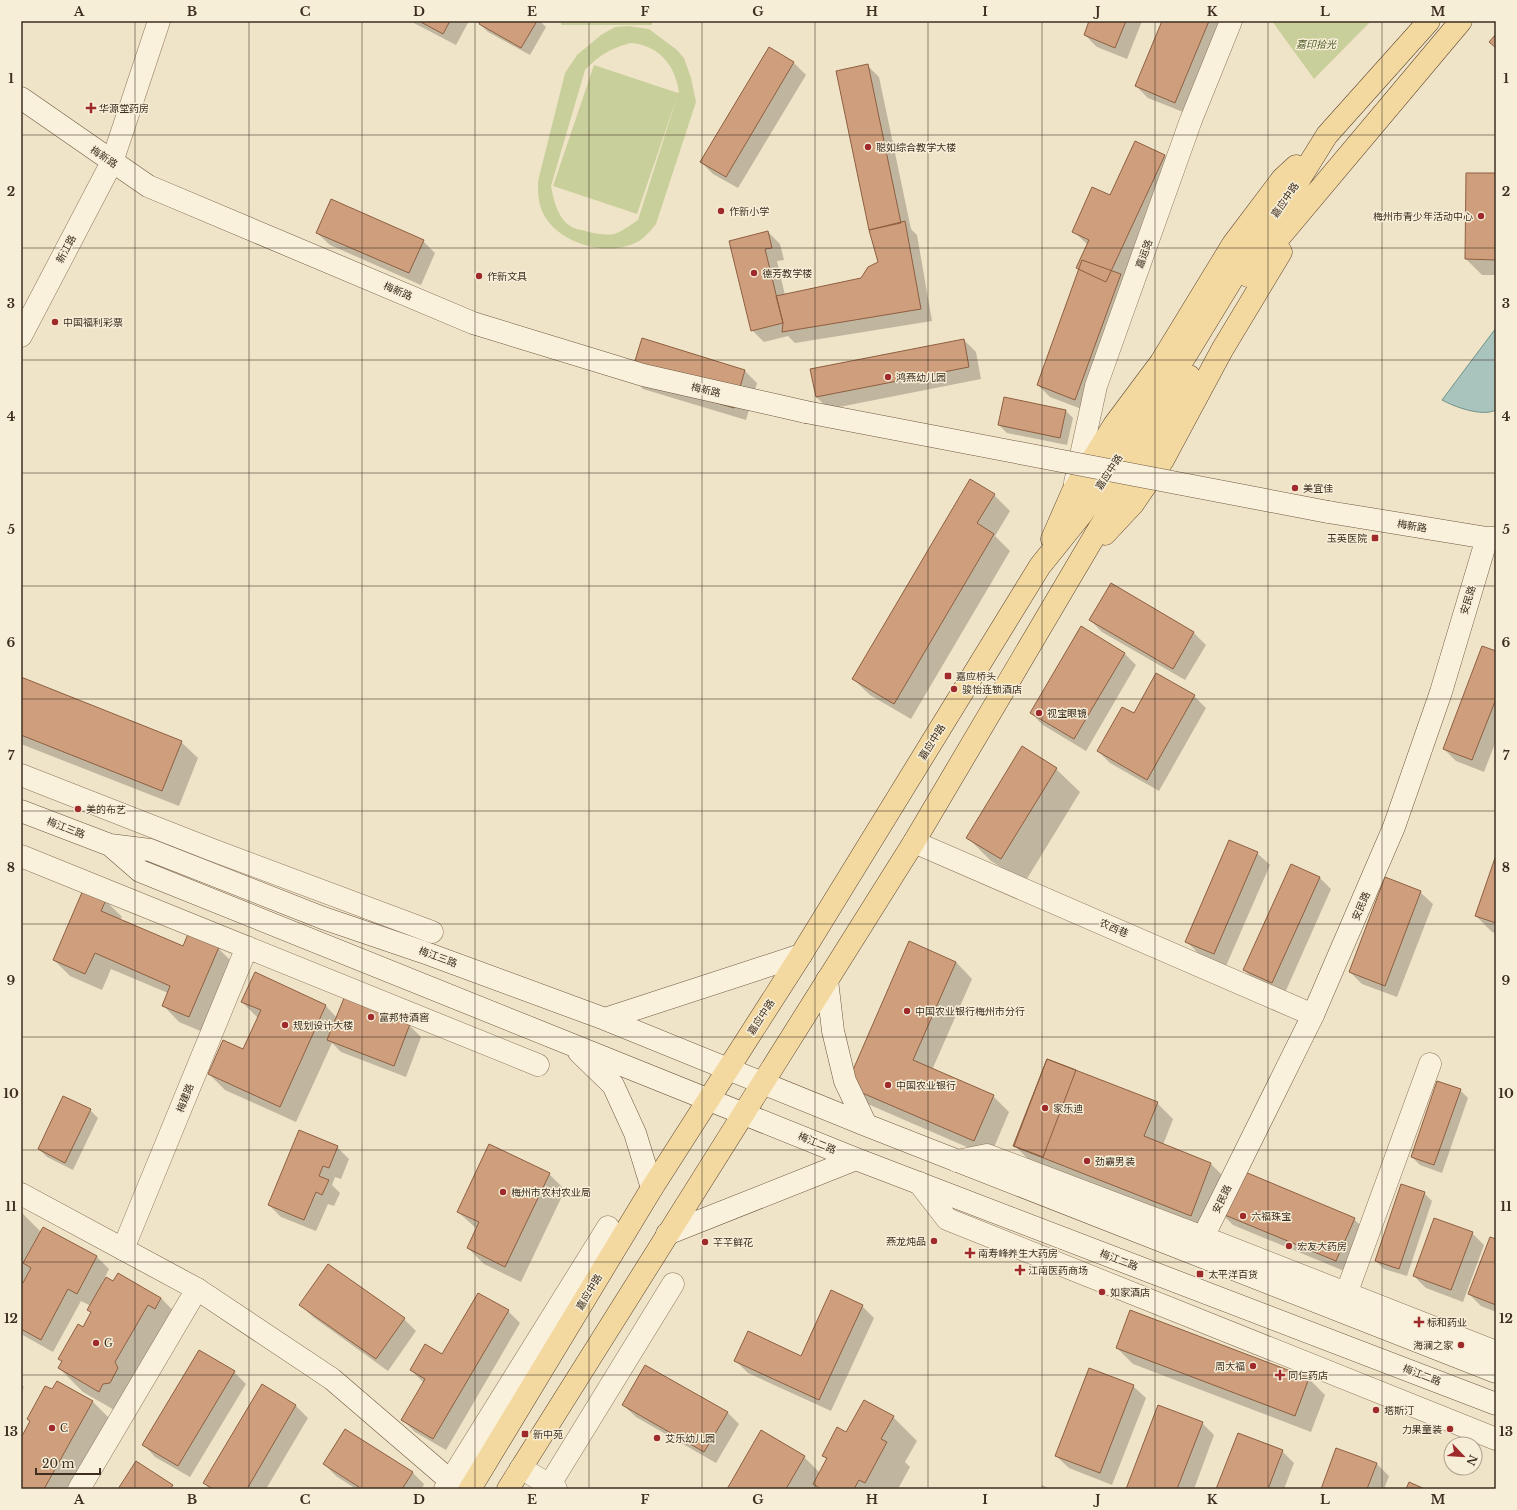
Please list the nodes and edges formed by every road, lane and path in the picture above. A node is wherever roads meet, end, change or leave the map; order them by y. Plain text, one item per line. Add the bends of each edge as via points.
1 (159, 21) edge
2 (1231, 21) edge
3 (1429, 21) edge
4 (1461, 21) edge
5 (21, 98) edge
6 (1327, 135) junction
7 (112, 162) junction
8 (21, 336) edge
9 (1073, 491) junction
10 (1492, 538) edge
11 (1040, 566) junction
12 (21, 776) edge
13 (21, 811) edge
14 (914, 842) junction
15 (110, 845) junction
16 (21, 856) edge
17 (432, 932) dead end
18 (247, 947) junction
19 (801, 955) junction
20 (827, 980) junction
21 (1313, 1015) junction
22 (605, 1019) junction
23 (573, 1046) junction
24 (1430, 1064) dead end
25 (538, 1065) dead end
26 (728, 1069) junction
27 (762, 1083) junction
28 (708, 1100) junction
29 (743, 1114) junction
30 (866, 1125) junction
31 (856, 1159) junction
32 (957, 1160) junction
33 (919, 1183) junction
34 (652, 1188) junction
35 (21, 1194) edge
36 (608, 1227) dead end
37 (667, 1234) junction
38 (1204, 1236) junction
39 (123, 1249) junction
40 (1185, 1250) junction
41 (673, 1284) dead end
42 (1349, 1286) dead end
43 (197, 1289) junction
44 (1496, 1352) edge
45 (1496, 1372) edge
46 (1496, 1404) edge
47 (1496, 1439) edge
48 (521, 1468) junction
49 (446, 1483) edge
50 (551, 1488) edge
51 (79, 1489) edge
52 (470, 1489) edge
53 (508, 1489) edge

1 - 7 street, 新江路
2 - 9 street, 嘉运路 via 1192,120 1096,386
3 - 6 main road, 嘉应中路
4 - 14 main road via 1312,200 1222,350 1163,460 1134,504 1080,559
5 - 7 street, 梅新路
6 - 9 main road via 1282,180 1233,244 1161,362 1114,425
6 - 11 main road, 嘉应中路 via 1294,188 1250,250 1186,355 1081,515
7 - 8 street, 新江路
7 - 10 street, 梅新路, bridge via 148,186 473,323 643,375 806,412 1328,512
9 - 11 main road
10 - 21 street, 安民路 via 1394,827
11 - 19 main road, 嘉应中路
12 - 17 street
13 - 15 street, 梅江三路
14 - 20 main road
14 - 21 street, 农西巷
15 - 22 street, 梅江三路 via 150,850 323,918
15 - 23 street, 梅江三路 via 140,871
16 - 18 street
18 - 25 street
18 - 39 street, 梅建路
19 - 22 street
19 - 26 main road, 嘉应中路
20 - 27 main road
20 - 30 street via 833,1031 845,1081
21 - 38 street, 安民路
22 - 26 street, 梅江三路
23 - 28 street, 梅江三路
23 - 34 street via 613,1085 636,1133
24 - 42 street
26 - 27 street, 梅江三路
26 - 28 main road, 嘉应中路
27 - 29 main road
27 - 30 street
28 - 29 street, 梅江三路
28 - 34 main road, 嘉应中路
29 - 31 street, 梅江二路
29 - 37 main road
30 - 32 street
31 - 33 street, 梅江二路
31 - 37 street
32 - 38 street via 987,1155
32 - 40 street
33 - 46 street, 梅江二路
33 - 47 street via 947,1219
34 - 52 main road, 嘉应中路
35 - 39 street
36 - 49 street
37 - 48 main road
38 - 40 street, 安民路
38 - 44 street
39 - 43 street
40 - 45 street
41 - 50 street
43 - 49 street via 332,1379
43 - 51 street
48 - 50 street
48 - 53 main road

